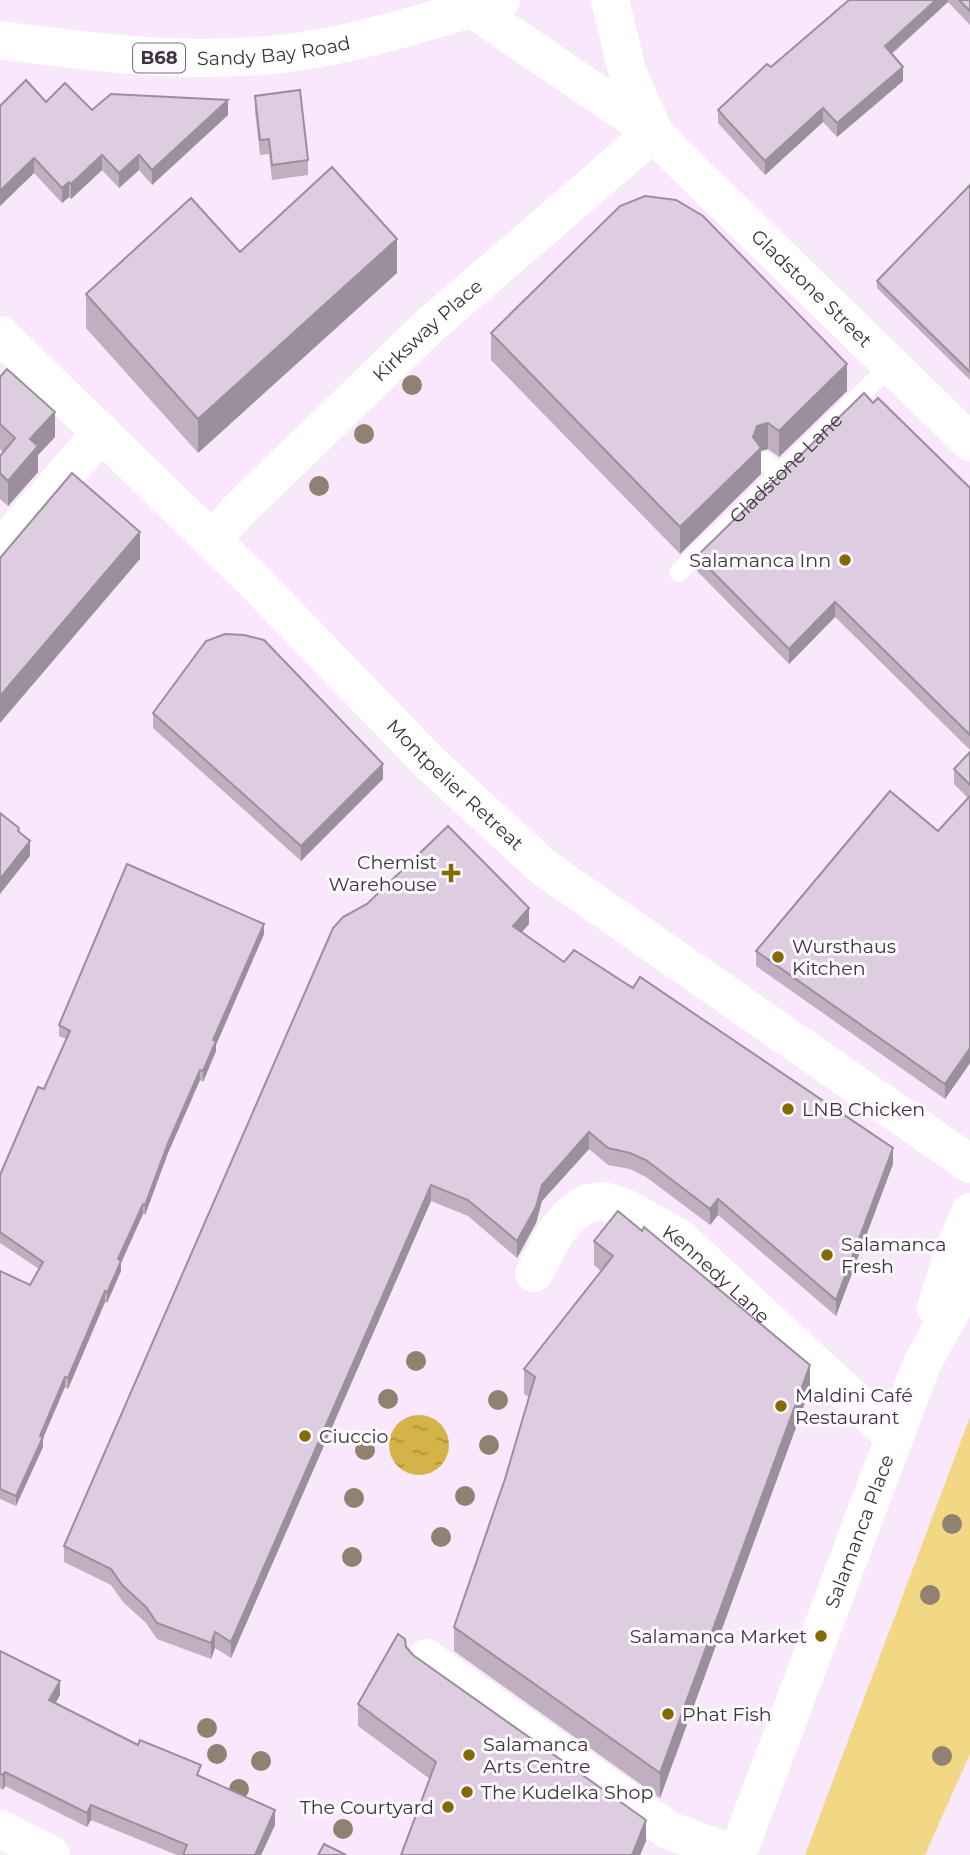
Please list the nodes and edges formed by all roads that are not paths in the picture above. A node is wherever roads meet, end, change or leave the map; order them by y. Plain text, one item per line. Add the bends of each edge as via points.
1 (610, 0) edge
2 (486, 4) edge
3 (0, 40) edge
4 (654, 132) junction
5 (0, 335) edge
6 (891, 365) junction
7 (102, 432) junction
8 (970, 442) edge
9 (212, 540) junction
10 (0, 549) edge
11 (679, 572) dead end
12 (970, 1164) edge
13 (970, 1212) edge
14 (534, 1273) dead end
15 (970, 1276) edge
16 (922, 1364) junction
17 (894, 1437) junction
18 (426, 1658) dead end
19 (0, 1829) edge
20 (51, 1855) edge
21 (737, 1855) edge

1 - 4 street, Gladstone Street via 628,74
2 - 3 street, Sandy Bay Road / B68 via 319,48 234,57 152,58
2 - 4 street, Gladstone Street
4 - 6 street, Gladstone Street
4 - 9 street, Kirksway Place via 428,327
5 - 7 street, Montpelier Retreat
6 - 8 street, Gladstone Street
6 - 11 lane, Gladstone Lane via 772,468
7 - 9 street, Montpelier Retreat
7 - 10 street
9 - 12 street, Montpelier Retreat via 430,763 543,867
13 - 16 street, Salamanca Place via 942,1282
14 - 17 street, Kennedy Lane via 571,1214 588,1203 604,1201 628,1209 679,1238
15 - 16 street, Salamanca Place
16 - 17 street, Salamanca Place
17 - 21 street, Salamanca Place
18 - 21 street via 668,1830
19 - 20 street

